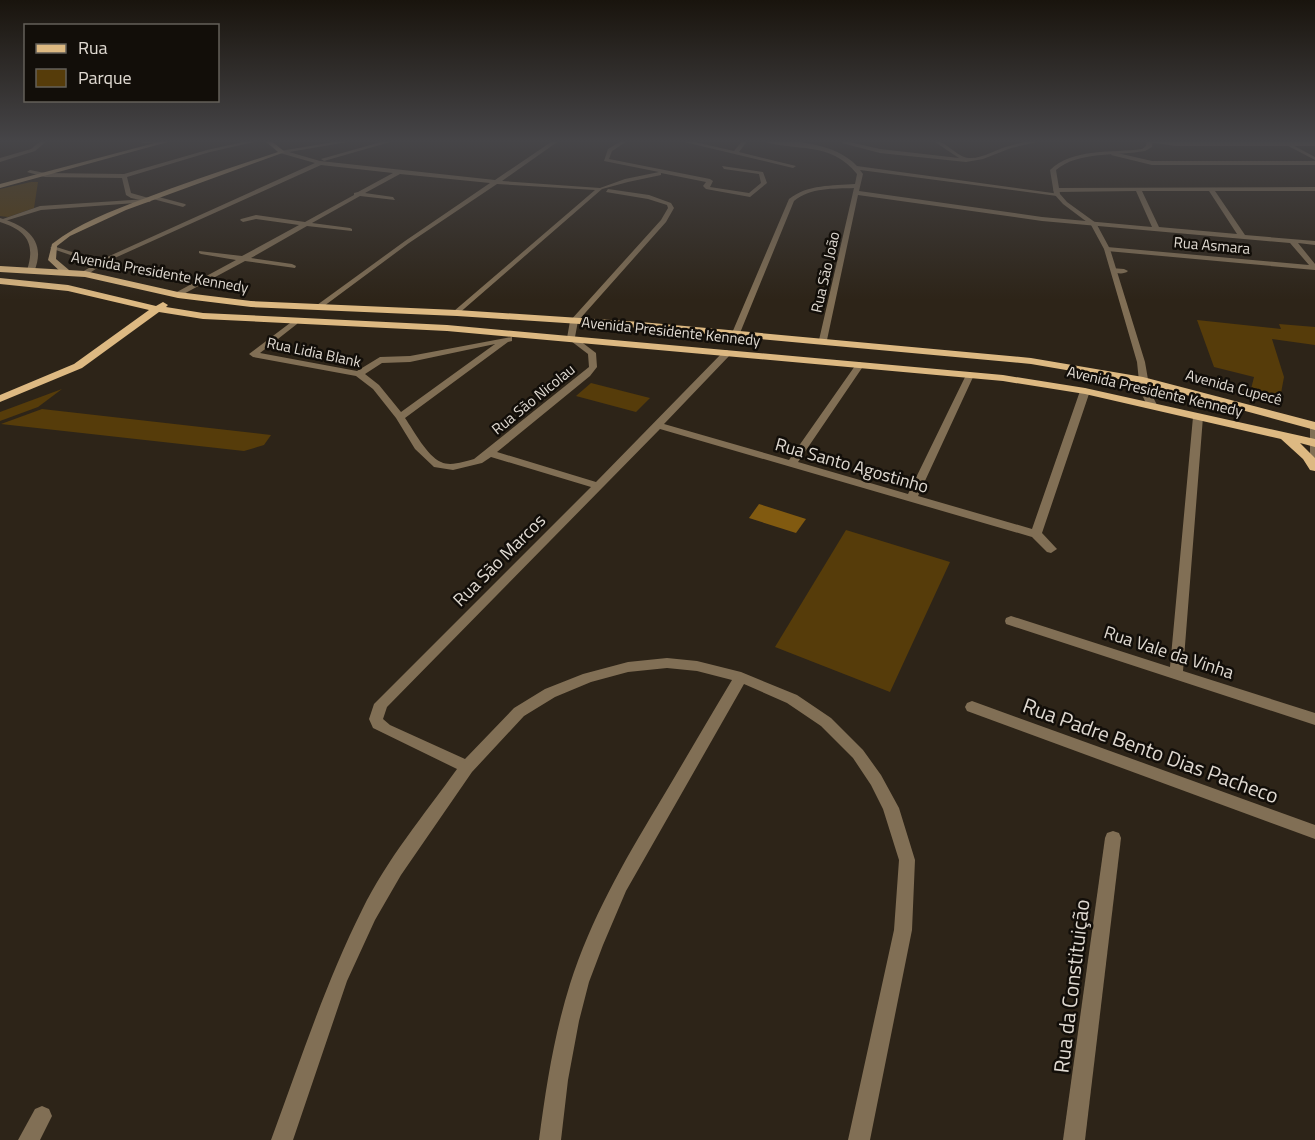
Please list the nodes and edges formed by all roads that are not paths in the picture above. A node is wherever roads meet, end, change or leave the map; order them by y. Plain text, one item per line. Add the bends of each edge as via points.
1 (128, 193) edge
2 (167, 193) edge
3 (253, 193) edge
4 (348, 193) edge
5 (481, 193) edge
6 (599, 193) edge
7 (628, 193) edge
8 (738, 193) edge
9 (754, 193) edge
10 (799, 193) edge
11 (857, 193) edge
12 (878, 193) edge
13 (1058, 193) edge
14 (1140, 193) edge
15 (1214, 193) edge
16 (358, 194) junction
17 (151, 199) junction
18 (393, 199) dead end
19 (183, 204) dead end
20 (2, 220) edge
21 (243, 220) dead end
22 (304, 224) junction
23 (1094, 224) junction
24 (1156, 228) junction
25 (350, 230) dead end
26 (1242, 236) junction
27 (1291, 240) junction
28 (1315, 243) edge
29 (53, 248) junction
30 (1107, 249) junction
31 (201, 252) dead end
32 (243, 258) junction
33 (106, 260) junction
34 (292, 266) dead end
35 (1315, 268) edge
36 (0, 269) edge
37 (31, 270) junction
38 (1114, 270) junction
39 (1124, 271) dead end
40 (66, 272) junction
41 (85, 274) junction
42 (0, 282) edge
43 (178, 295) junction
44 (320, 307) junction
45 (157, 309) junction
46 (457, 312) junction
47 (512, 317) junction
48 (574, 321) junction
49 (294, 322) junction
50 (736, 333) junction
51 (512, 336) junction
52 (571, 338) junction
53 (823, 340) junction
54 (727, 353) junction
55 (860, 365) junction
56 (359, 374) junction
57 (970, 375) junction
58 (1143, 380) junction
59 (1085, 391) junction
60 (0, 399) edge
61 (1152, 405) junction
62 (400, 417) junction
63 (1198, 417) junction
64 (660, 426) junction
65 (1314, 426) edge
66 (1284, 437) junction
67 (1314, 443) edge
68 (490, 453) junction
69 (1315, 462) edge
70 (791, 465) junction
71 (453, 467) joint
72 (1315, 467) edge
73 (598, 486) junction
74 (911, 499) junction
75 (1036, 534) junction
76 (1051, 549) dead end
77 (1011, 621) dead end
78 (1176, 673) junction
79 (741, 677) junction
80 (972, 707) dead end
81 (1315, 719) edge
82 (467, 767) junction
83 (1315, 832) edge
84 (1113, 838) dead end
85 (42, 1116) dead end
86 (29, 1140) edge
87 (282, 1140) edge
88 (550, 1140) edge
89 (859, 1140) edge
90 (1074, 1140) edge

1 - 17 street
2 - 17 main road
3 - 33 street
4 - 16 street
5 - 44 street
6 - 46 street
7 - 48 street via 664,201 669,204 669,213
8 - 9 street
10 - 50 street via 791,200
11 - 53 street, Rua São João
12 - 23 street
13 - 23 street
14 - 24 street
15 - 26 street
16 - 18 street
16 - 22 street
17 - 19 street
17 - 20 street via 40,208
17 - 29 main road via 70,233
20 - 37 street via 24,231 33,241 36,256
21 - 22 street via 256,217
22 - 25 street
22 - 32 street
23 - 24 street
23 - 30 street
24 - 26 street
26 - 27 street
27 - 28 street
27 - 35 street
29 - 33 street via 87,259
29 - 40 main road via 52,260
30 - 35 street, Rua Asmara
30 - 38 street
31 - 32 street
32 - 34 street
32 - 43 street
33 - 41 street
36 - 37 main road, Avenida Presidente Kennedy
37 - 40 main road, Avenida Presidente Kennedy
38 - 39 street
38 - 58 street
40 - 41 main road, Avenida Presidente Kennedy
41 - 43 main road, Avenida Presidente Kennedy
42 - 45 main road, Avenida Presidente Kennedy via 81,290
43 - 44 main road, Avenida Presidente Kennedy
43 - 45 main road
44 - 46 main road, Avenida Presidente Kennedy
45 - 49 main road, Avenida Presidente Kennedy
45 - 60 main road via 78,366
46 - 47 main road, Avenida Presidente Kennedy
47 - 48 main road, Avenida Presidente Kennedy
47 - 51 main road via 520,326
48 - 50 main road, Avenida Presidente Kennedy
48 - 52 street
49 - 51 main road, Avenida Presidente Kennedy via 390,325
49 - 56 street, Rua Lidia Blank via 253,354
50 - 53 main road, Avenida Presidente Kennedy
51 - 52 main road, Avenida Presidente Kennedy
51 - 56 street via 410,360 380,360
51 - 62 street
52 - 54 main road, Avenida Presidente Kennedy
52 - 68 street, Rua São Nicolau via 592,353 593,367
53 - 58 main road, Avenida Presidente Kennedy via 1031,361
54 - 55 main road, Avenida Presidente Kennedy
54 - 64 street, Rua São Marcos
55 - 57 main road, Avenida Presidente Kennedy
55 - 70 street
56 - 62 street, Rua Lidia Blank via 376,387
57 - 59 main road, Avenida Presidente Kennedy
57 - 74 street
58 - 61 street
58 - 65 main road, Avenida Cupecê
59 - 61 main road, Avenida Presidente Kennedy
59 - 75 street
61 - 63 main road, Avenida Presidente Kennedy
62 - 71 street, Rua Lidia Blank via 419,447 438,465
63 - 66 main road, Avenida Presidente Kennedy
63 - 78 street
64 - 70 street, Rua Santo Agostinho
64 - 73 street, Rua São Marcos
65 - 67 street
66 - 67 main road, Avenida Presidente Kennedy
66 - 72 main road
67 - 69 street
68 - 71 street, Rua São Nicolau via 478,461
68 - 73 street
70 - 74 street, Rua Santo Agostinho
73 - 82 street, Rua São Marcos via 376,713 378,724 385,729
74 - 75 street, Rua Santo Agostinho
75 - 76 street
77 - 78 street, Rua Vale da Vinha
78 - 81 street, Rua Vale da Vinha
79 - 82 street via 667,663 588,678 550,693 519,712
79 - 88 street via 620,885 605,919 577,994 562,1054
79 - 89 street via 792,699 826,722 858,754 891,808 907,860 903,930
80 - 83 street, Rua Padre Bento Dias Pacheco
82 - 87 street via 395,869 369,914 339,979
84 - 90 street, Rua da Constituição
85 - 86 street

